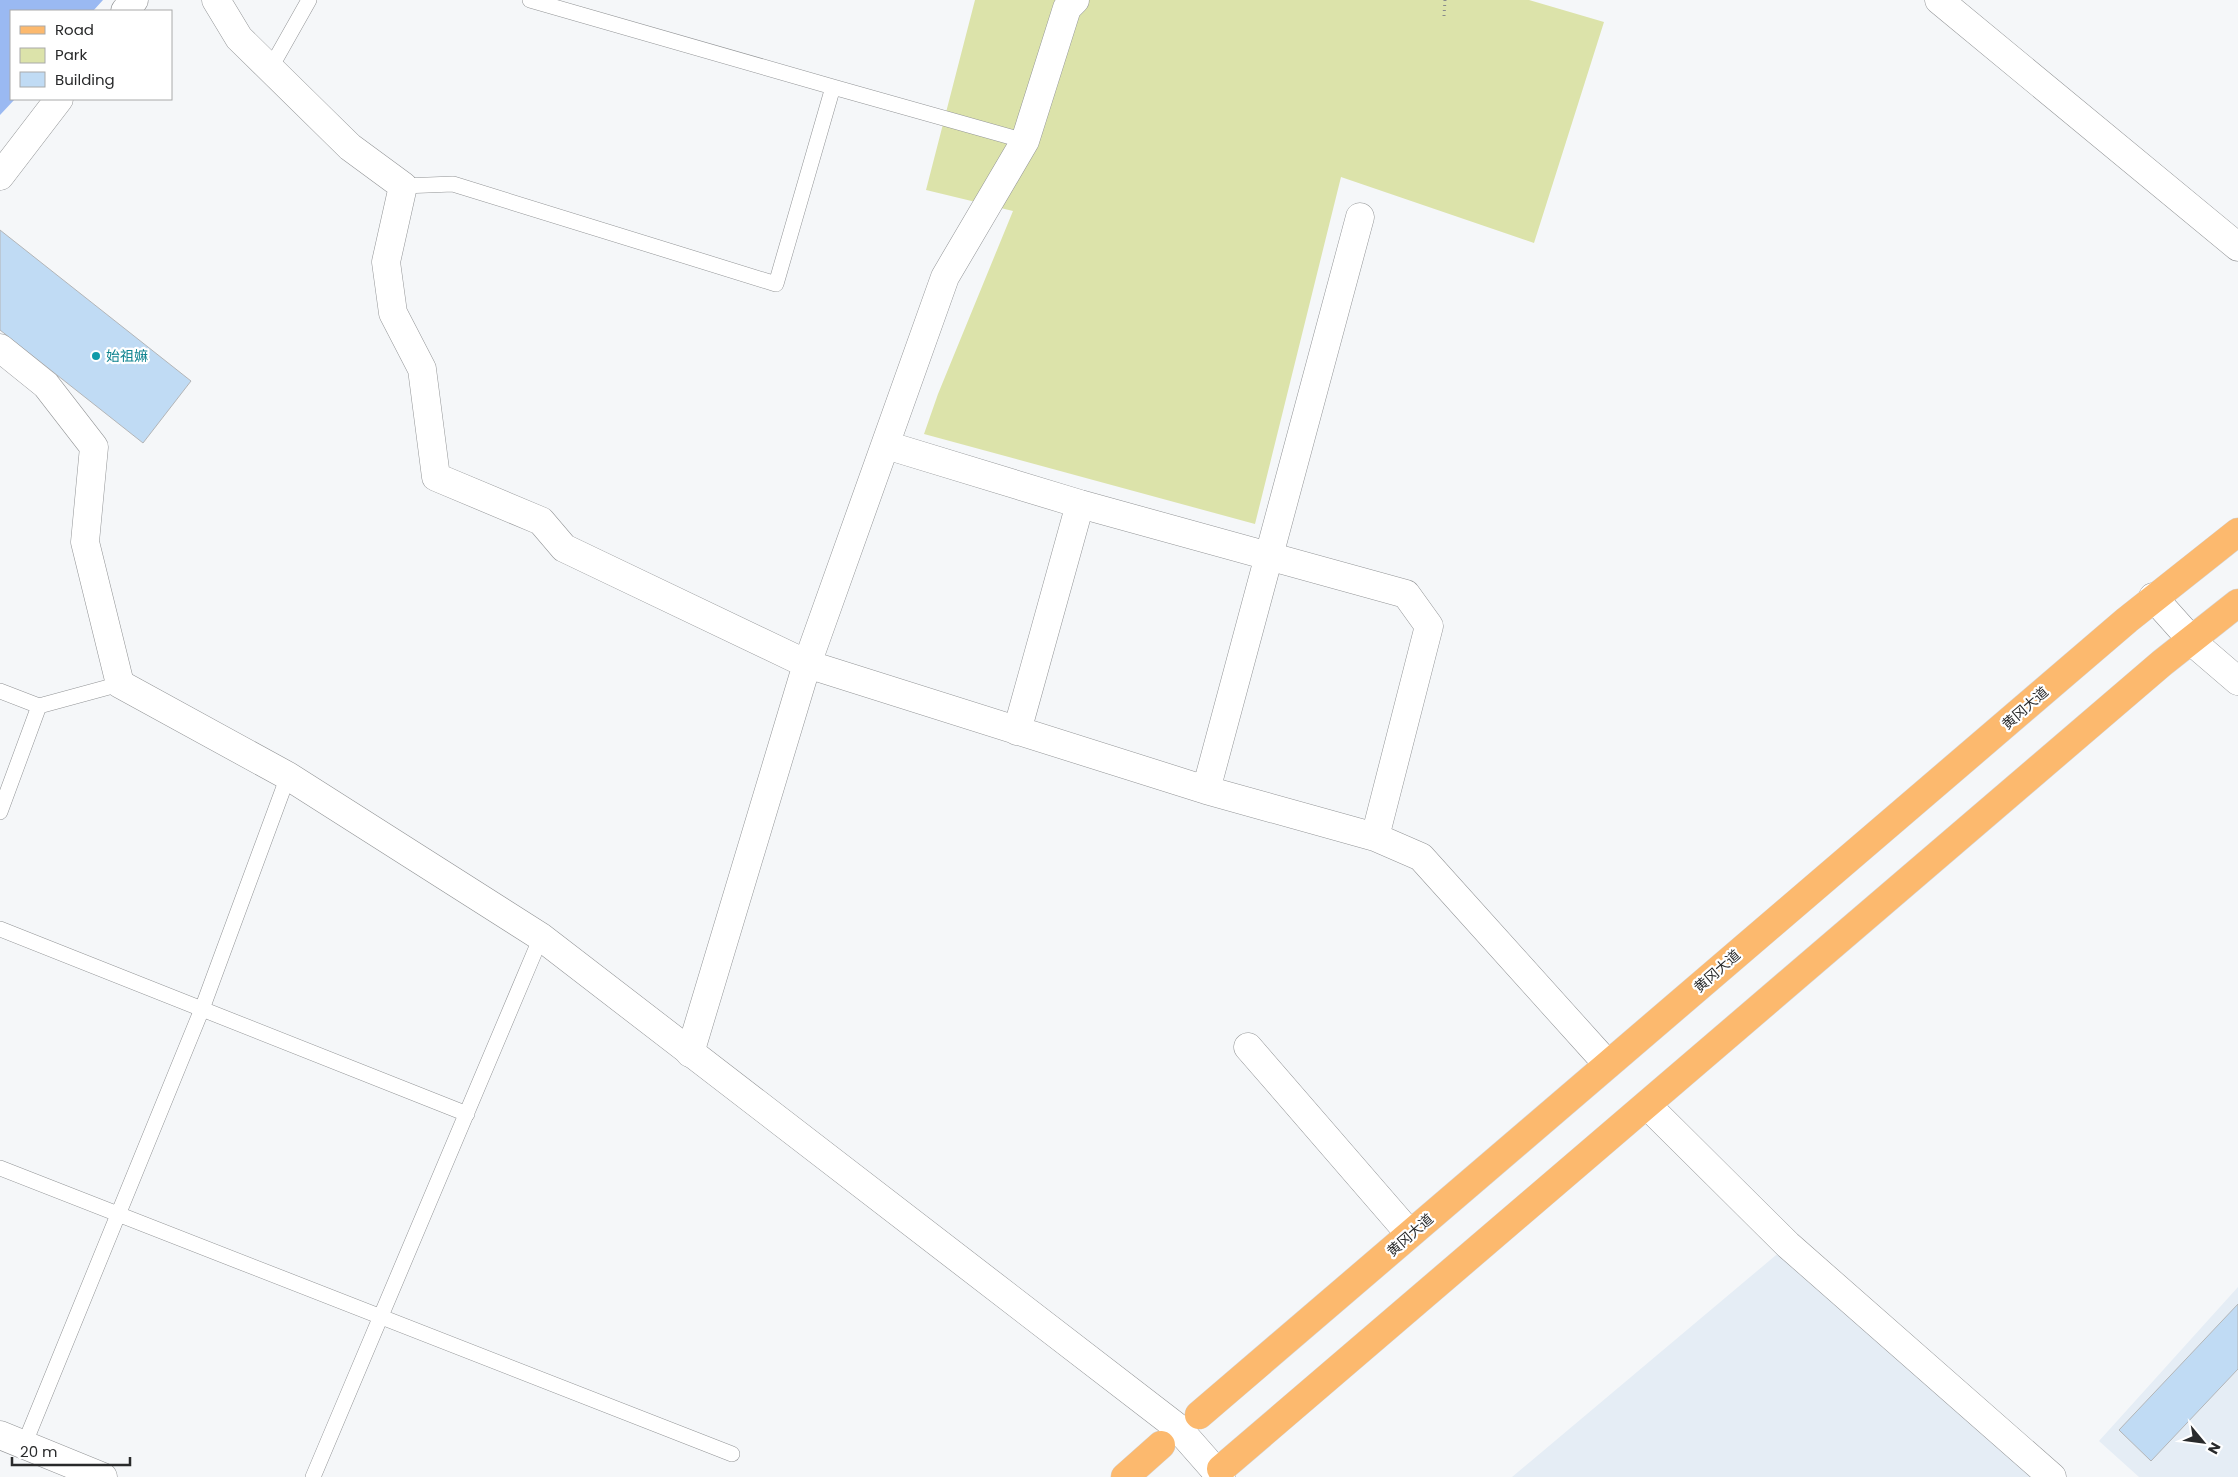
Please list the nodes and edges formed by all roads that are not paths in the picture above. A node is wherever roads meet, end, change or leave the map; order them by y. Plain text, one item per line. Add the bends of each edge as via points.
1 (134, 0) edge
2 (216, 0) edge
3 (309, 0) edge
4 (530, 0) edge
5 (1075, 0) edge
6 (1939, 0) edge
7 (126, 10) edge
8 (270, 69) junction
9 (833, 87) junction
10 (58, 100) edge
11 (1025, 141) junction
12 (0, 176) edge
13 (403, 186) junction
14 (1360, 217) dead end
15 (2238, 247) edge
16 (0, 348) edge
17 (886, 445) junction
18 (1080, 504) junction
19 (2238, 532) edge
20 (1269, 555) junction
21 (2153, 597) dead end
22 (2238, 603) edge
23 (808, 664) junction
24 (2238, 682) edge
25 (120, 684) junction
26 (0, 691) edge
27 (40, 706) junction
28 (1017, 731) junction
29 (288, 776) junction
30 (1206, 790) junction
31 (0, 812) edge
32 (1375, 837) junction
33 (0, 929) edge
34 (541, 937) junction
35 (202, 1009) junction
36 (1248, 1047) dead end
37 (690, 1053) junction
38 (1602, 1058) dead end
39 (1653, 1111) dead end
40 (468, 1114) junction
41 (0, 1168) edge
42 (118, 1214) junction
43 (1403, 1226) dead end
44 (381, 1317) junction
45 (1179, 1429) junction
46 (12, 1440) edge
47 (732, 1454) dead end
48 (1221, 1473) edge
49 (103, 1477) edge
50 (313, 1477) edge
51 (1125, 1477) edge
52 (2052, 1477) edge

1 - 7 street
2 - 8 street via 238,38
3 - 8 lane
4 - 9 lane
5 - 11 street via 1067,8
6 - 15 street
8 - 13 street via 350,147
9 - 11 lane
9 - 13 lane via 776,284 454,184
10 - 12 street
11 - 17 street via 946,277
13 - 23 street via 386,262 393,313 422,369 436,477 541,521 564,548
14 - 20 street
16 - 25 street via 46,385 94,447 85,542
17 - 18 street
17 - 23 street
18 - 20 street
18 - 28 street
19 - 45 main road, 黄冈大道 via 2119,627
20 - 30 street
20 - 32 street via 1406,594 1429,626
21 - 24 street via 2196,645
22 - 48 main road via 2162,663
23 - 28 street
23 - 37 street
25 - 27 lane
25 - 29 street
26 - 27 lane
27 - 31 lane
28 - 30 street
29 - 34 street
29 - 35 lane
30 - 32 street
32 - 38 street via 1421,857
33 - 35 lane
34 - 37 street
34 - 40 lane
35 - 40 lane
35 - 42 lane
36 - 43 street
37 - 45 street
39 - 52 street via 1788,1245
40 - 44 lane
41 - 42 lane
42 - 44 lane
42 - 46 lane
44 - 47 lane
44 - 50 lane
45 - 48 street
45 - 51 main road, 黄冈大道
46 - 49 street

